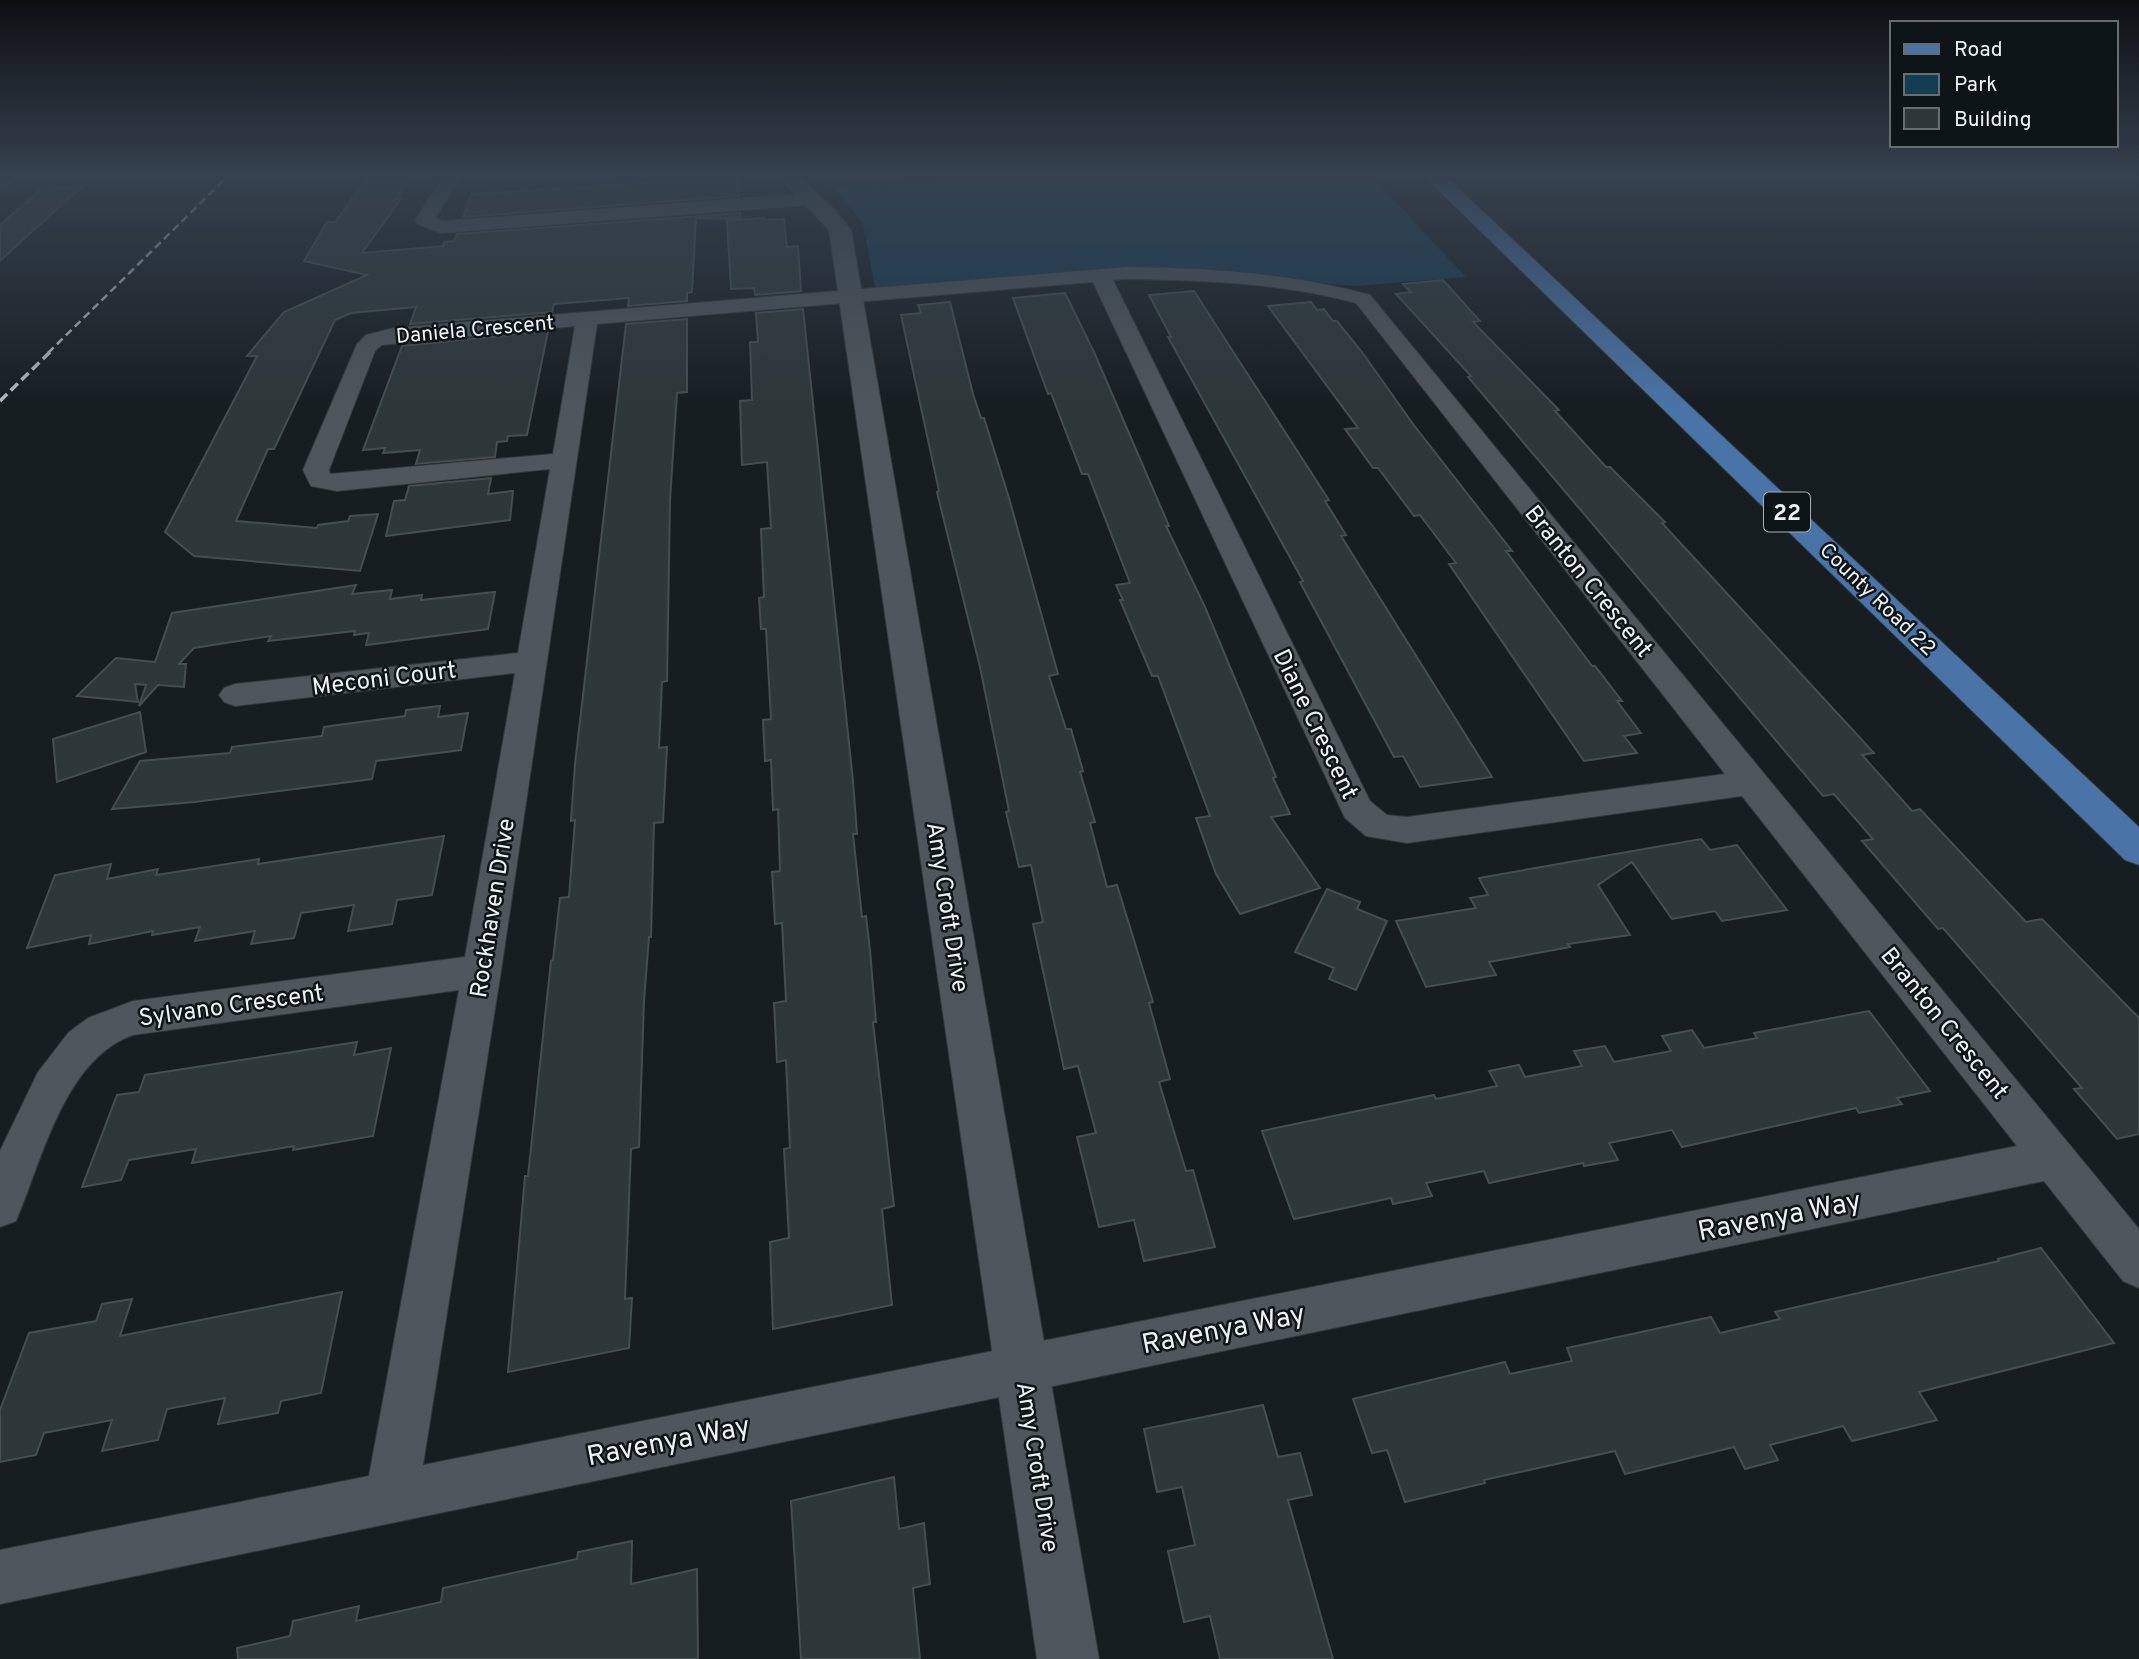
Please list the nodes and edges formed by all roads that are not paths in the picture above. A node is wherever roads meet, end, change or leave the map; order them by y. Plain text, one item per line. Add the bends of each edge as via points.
1 (844, 253) edge
2 (1515, 253) edge
3 (1100, 275) junction
4 (850, 296) junction
5 (587, 319) junction
6 (565, 460) junction
7 (533, 661) junction
8 (235, 695) dead end
9 (1750, 783) junction
10 (2139, 850) edge
11 (482, 971) junction
12 (2055, 1159) junction
13 (0, 1206) edge
14 (2139, 1265) edge
15 (1022, 1369) junction
16 (392, 1496) junction
17 (0, 1577) edge
18 (1068, 1659) edge

1 - 4 street, Amy Croft Drive
2 - 10 main road, County Road 22 / 22
3 - 4 street, Branton Crescent
3 - 9 street, Branton Crescent via 1185,274 1307,286 1363,299
3 - 9 street, Diane Crescent via 1357,809 1378,827 1407,831
4 - 5 street, Daniela Crescent
4 - 15 street, Amy Croft Drive
5 - 6 street, Rockhaven Drive
5 - 6 street, Daniela Crescent via 374,340 365,349 316,470 320,481 337,483
6 - 7 street, Rockhaven Drive
7 - 8 street, Meconi Court
7 - 11 street, Rockhaven Drive
9 - 12 street, Branton Crescent
11 - 13 street, Sylvano Crescent via 133,1018 103,1030 71,1058 48,1096
11 - 16 street, Rockhaven Drive
12 - 14 street, Branton Crescent
12 - 15 street, Ravenya Way
15 - 16 street, Ravenya Way
15 - 18 street, Amy Croft Drive
16 - 17 street

